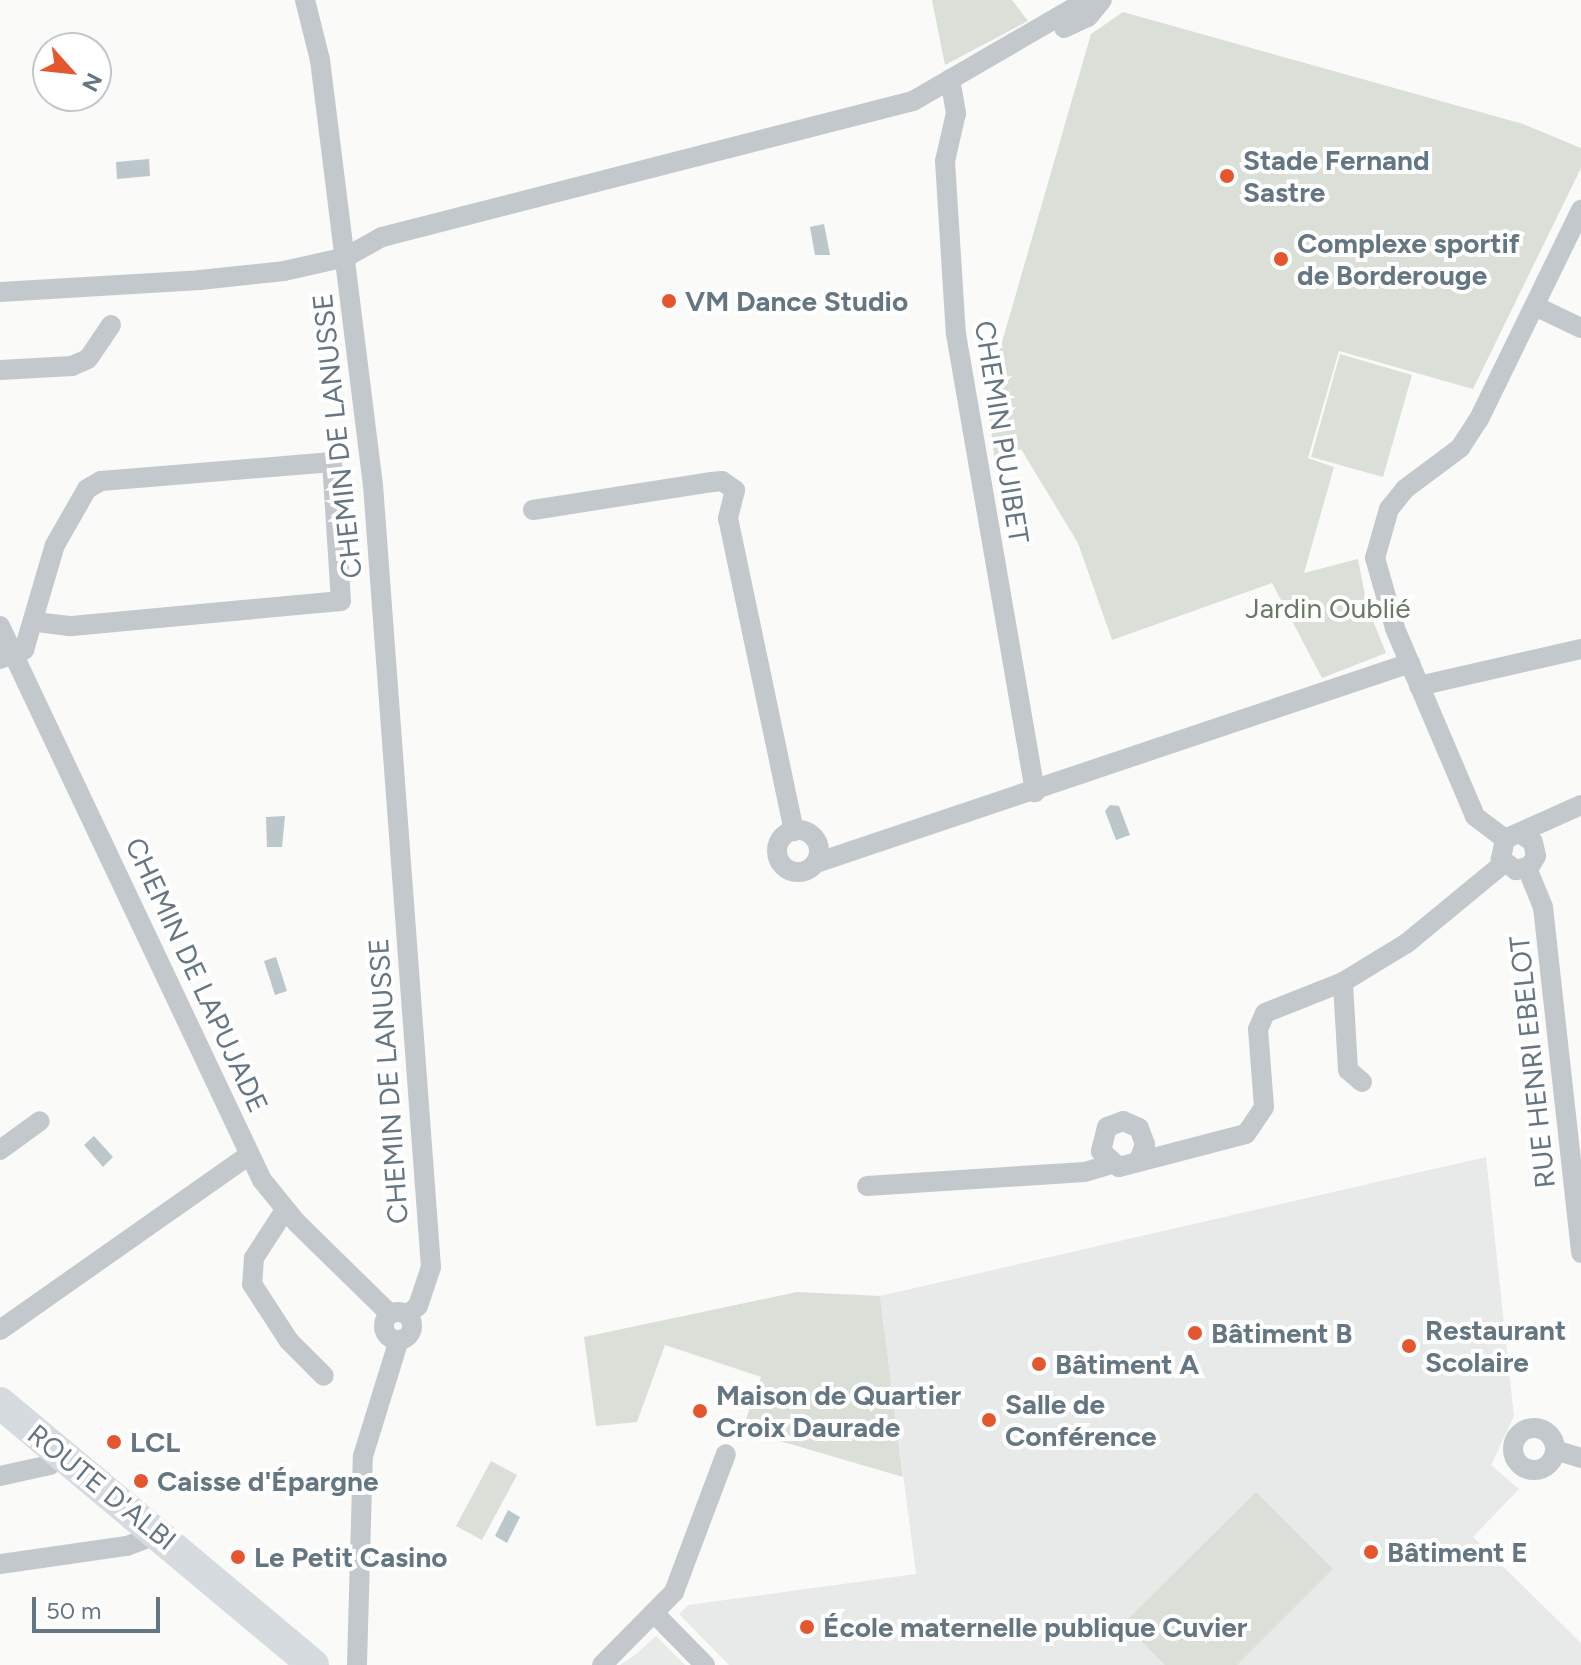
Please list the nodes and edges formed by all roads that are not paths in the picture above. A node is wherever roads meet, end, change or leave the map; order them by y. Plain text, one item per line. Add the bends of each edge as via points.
1 (305, 0) edge
2 (1087, 0) edge
3 (1102, 0) edge
4 (1022, 41) junction
5 (950, 79) junction
6 (1581, 210) edge
7 (346, 257) junction
8 (0, 292) edge
9 (1535, 306) junction
10 (111, 325) dead end
11 (1581, 328) edge
12 (0, 370) edge
13 (533, 510) dead end
14 (35, 622) junction
15 (0, 626) edge
16 (1581, 649) edge
17 (8, 656) edge
18 (1410, 663) junction
19 (1419, 686) junction
20 (1035, 792) junction
21 (1581, 805) edge
22 (1550, 819) junction
23 (794, 831) junction
24 (1513, 837) junction
25 (1531, 860) junction
26 (816, 863) junction
27 (1504, 863) junction
28 (1343, 982) junction
29 (1362, 1082) dead end
30 (40, 1121) dead end
31 (0, 1150) edge
32 (249, 1155) junction
33 (1139, 1160) junction
34 (1111, 1164) junction
35 (867, 1186) dead end
36 (285, 1210) junction
37 (1581, 1253) edge
38 (398, 1315) junction
39 (0, 1330) edge
40 (324, 1376) dead end
41 (0, 1403) edge
42 (1555, 1450) dead end
43 (61, 1454) junction
44 (726, 1454) dead end
45 (1581, 1458) edge
46 (0, 1476) edge
47 (153, 1529) junction
48 (0, 1564) edge
49 (656, 1615) junction
50 (313, 1665) edge
51 (357, 1665) edge
52 (602, 1665) edge
53 (705, 1665) edge

1 - 7 street via 320,60
2 - 4 street, CHEMIN DE LANUSSE
3 - 4 street, CHEMIN DE LANUSSE via 1077,24
4 - 5 street, CHEMIN DE LANUSSE
5 - 7 street, CHEMIN DE LANUSSE via 913,101 382,237
5 - 20 street, CHEMIN PUJIBET via 956,113 945,161 956,334
6 - 9 street
7 - 8 street via 284,271 200,280
7 - 38 street, CHEMIN DE LANUSSE via 373,485 431,1267 418,1306
9 - 11 street
9 - 18 street via 1460,448 1405,489 1378,535 1379,582
10 - 12 street via 80,363
13 - 23 street via 722,481 735,490 728,518
14 - 14 street via 69,626 341,601 332,462 101,481 79,501 47,568
14 - 17 street via 24,650
15 - 17 street, CHEMIN DE LAPUJADE
16 - 19 street
17 - 32 street, CHEMIN DE LAPUJADE
18 - 19 street
18 - 20 street
19 - 24 street via 1475,816
20 - 26 street
21 - 22 street
22 - 24 street
22 - 25 street
23 - 26 street via 808,833 817,843
23 - 26 street via 779,843 781,863 799,872
24 - 25 street via 1530,838
24 - 27 street via 1500,848
25 - 27 street via 1516,870
25 - 37 street, RUE HENRI EBELOT via 1543,907
27 - 28 street via 1407,943
28 - 29 street via 1348,1070
28 - 33 street via 1265,1013 1258,1029 1264,1107 1246,1134
30 - 31 street
32 - 36 street, CHEMIN DE LAPUJADE
32 - 39 street
33 - 34 street via 1126,1167
33 - 34 street via 1145,1144 1139,1128 1115,1123 1100,1142
34 - 35 street via 1085,1172
36 - 38 street, CHEMIN DE LAPUJADE
36 - 40 street via 254,1258 252,1284 289,1341
38 - 51 street via 385,1333 399,1340 363,1456
41 - 43 main road, ROUTE D'ALBI
42 - 45 street
43 - 46 street via 50,1465
43 - 47 main road, ROUTE D'ALBI
44 - 49 street via 674,1592
47 - 48 street via 127,1546
47 - 50 main road, ROUTE D'ALBI
49 - 52 street
49 - 53 street

